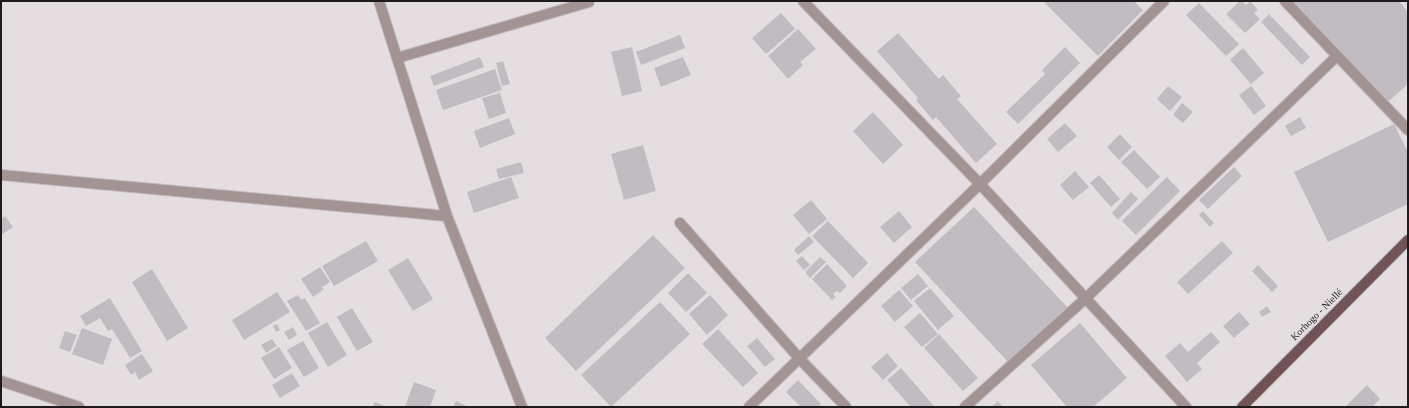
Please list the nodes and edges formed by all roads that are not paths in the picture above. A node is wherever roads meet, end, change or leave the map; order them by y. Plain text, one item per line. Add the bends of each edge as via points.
1 (379, 1) edge
2 (803, 1) edge
3 (1164, 1) edge
4 (1285, 1) edge
5 (589, 2) edge
6 (1337, 56) junction
7 (397, 58) junction
8 (1408, 130) edge
9 (1, 175) edge
10 (980, 184) junction
11 (447, 216) junction
12 (680, 223) dead end
13 (1408, 240) edge
14 (1086, 298) junction
15 (799, 358) junction
16 (1, 381) edge
17 (79, 407) edge
18 (522, 407) edge
19 (749, 407) edge
20 (846, 407) edge
21 (965, 407) edge
22 (1186, 407) edge
23 (1242, 407) edge

1 - 7 street
2 - 10 street
3 - 10 street
4 - 6 street
5 - 7 street
6 - 8 street
6 - 14 street
7 - 11 street
9 - 11 street
10 - 14 street
10 - 15 street
11 - 18 street
12 - 15 street
13 - 23 main road, Korhogo - Niellé
14 - 21 street
14 - 22 street
15 - 19 street
15 - 20 street
16 - 17 street

